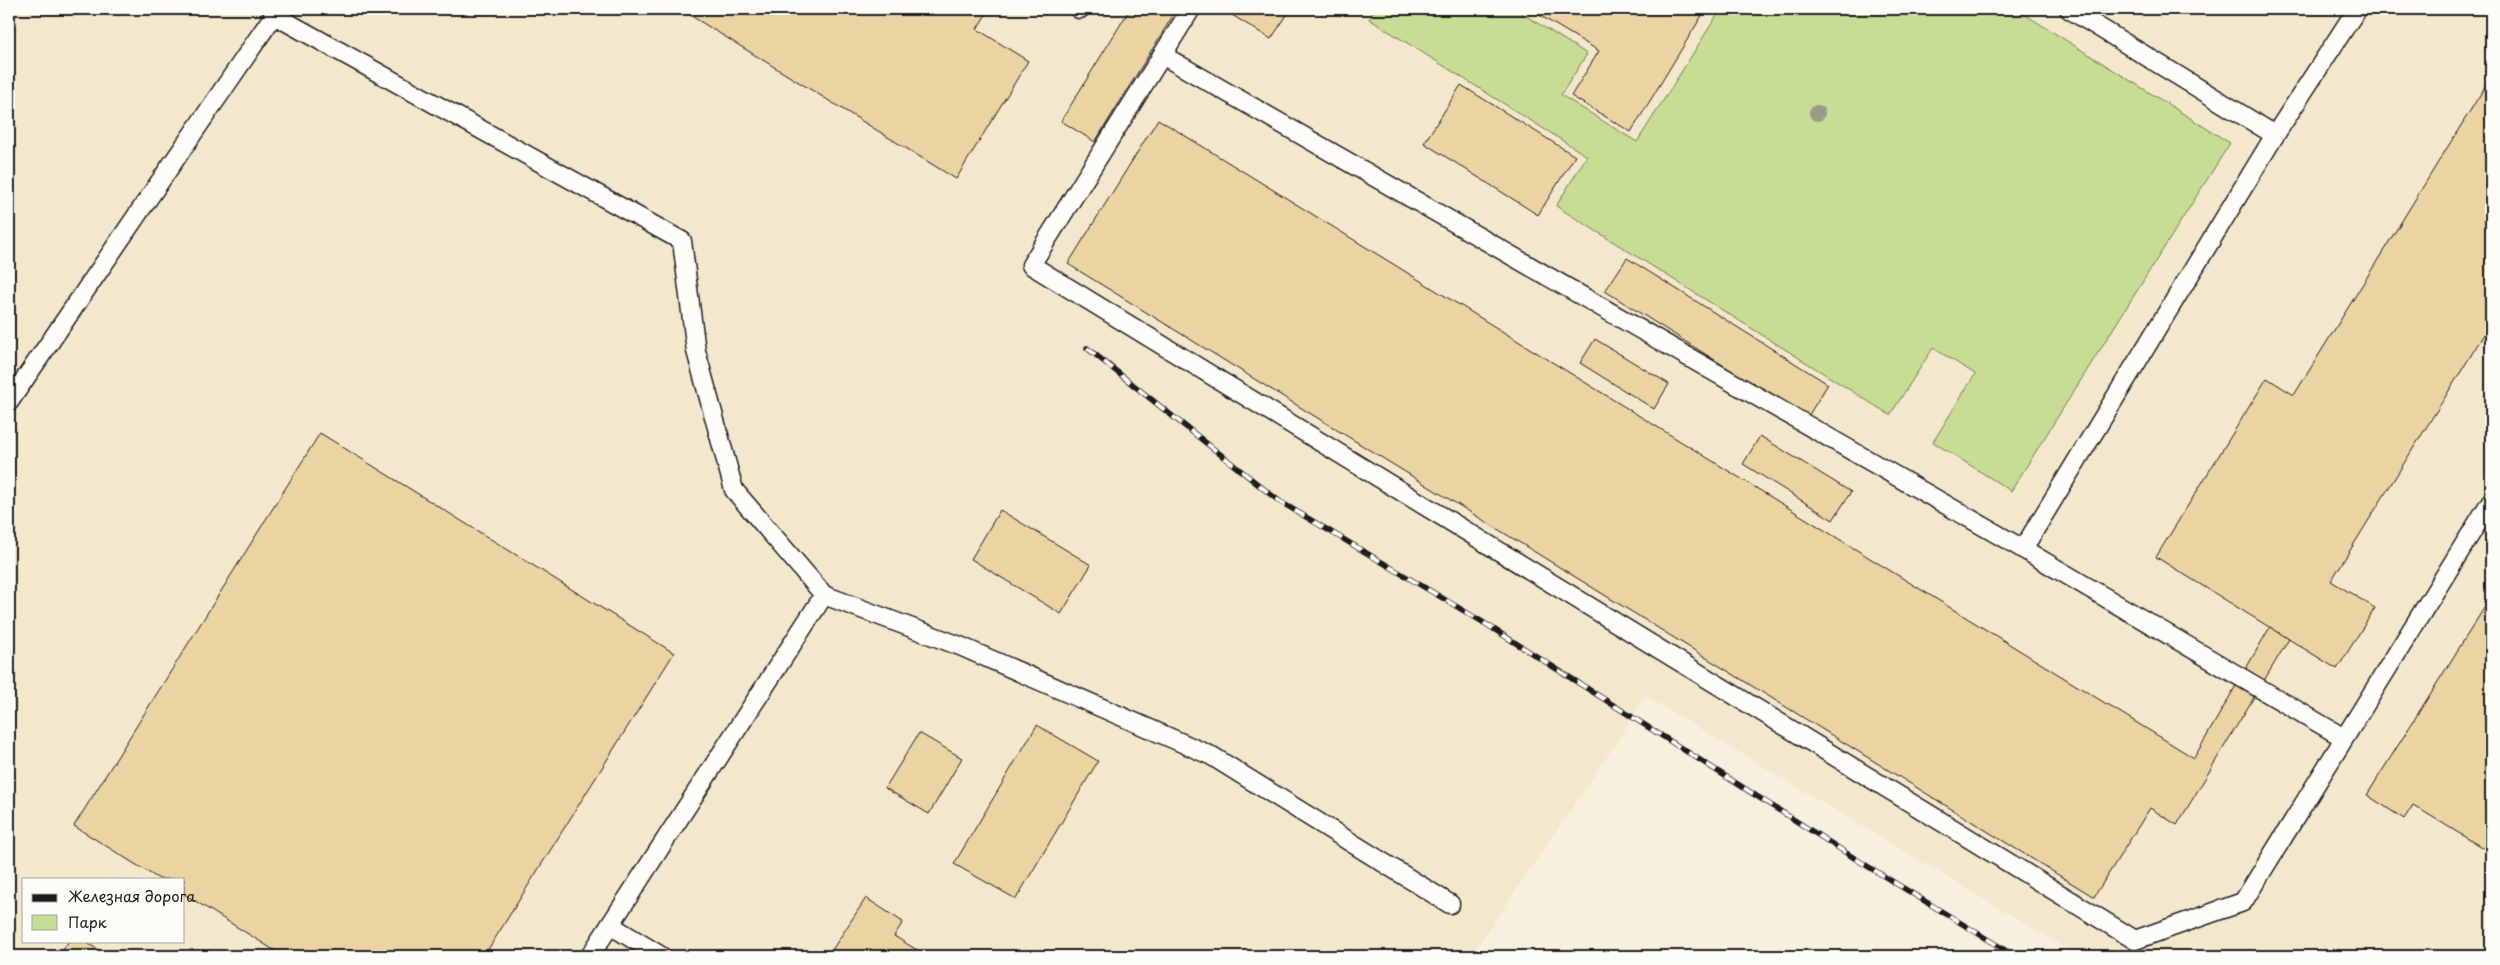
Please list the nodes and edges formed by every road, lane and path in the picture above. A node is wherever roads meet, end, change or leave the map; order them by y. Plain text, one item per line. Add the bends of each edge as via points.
1 (1191, 9) edge
2 (2069, 9) edge
3 (2357, 9) edge
4 (1162, 55) junction
5 (2275, 135) junction
6 (9, 402) edge
7 (2491, 501) edge
8 (2022, 548) junction
9 (824, 595) junction
10 (2344, 738) junction
11 (1450, 904) dead end
12 (610, 925) junction
13 (590, 956) edge
14 (661, 956) edge

1 - 4 lane
2 - 5 lane
3 - 5 lane
4 - 8 lane
4 - 10 lane via 1031,265 2135,940 2243,902
5 - 8 lane
6 - 9 lane via 274,15 682,241 696,351 734,490
7 - 10 lane
8 - 10 lane
9 - 11 lane via 960,646 1212,756
9 - 12 lane
12 - 13 lane
12 - 14 lane

